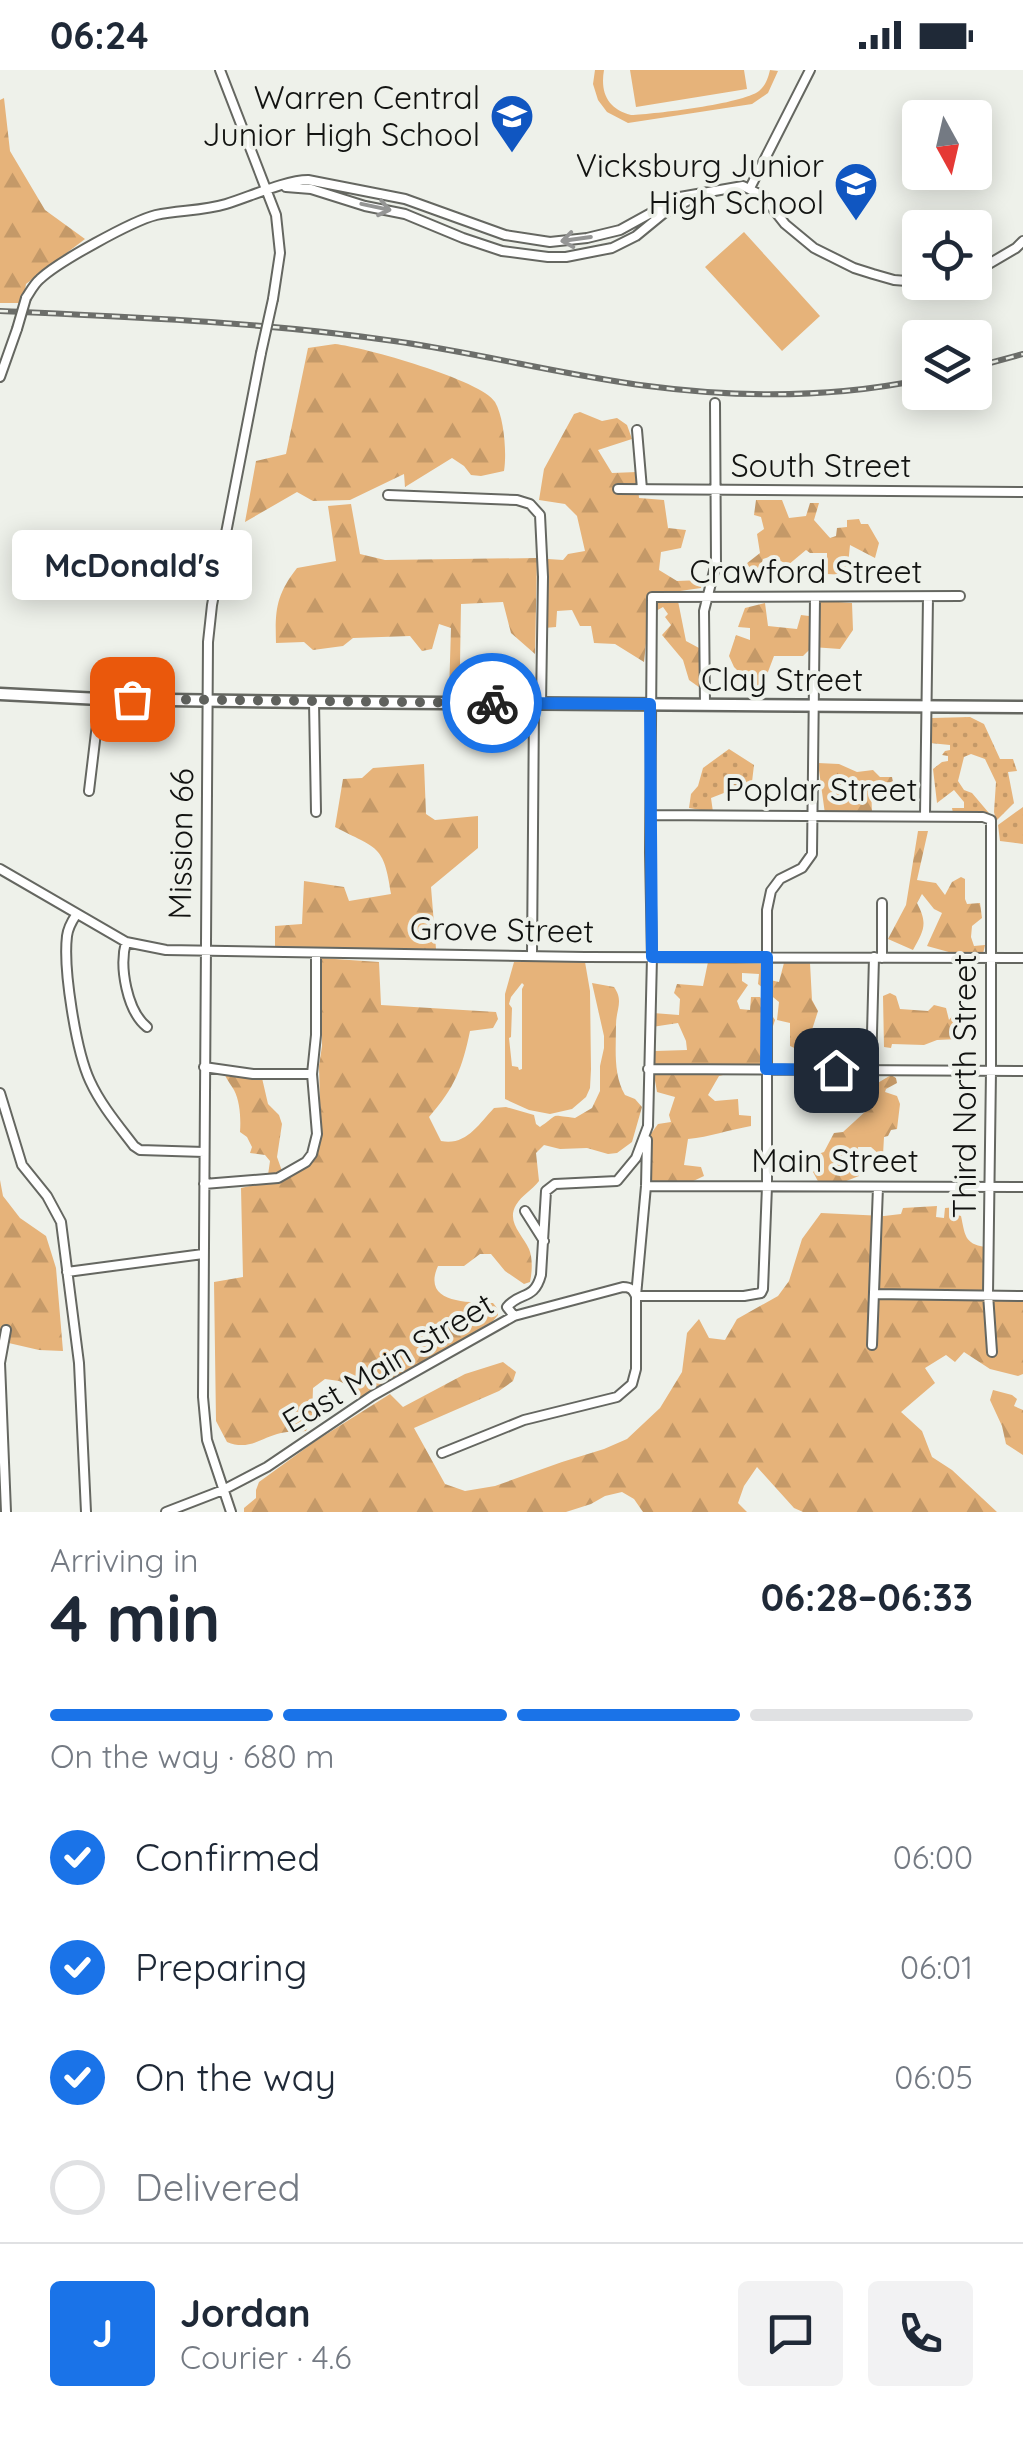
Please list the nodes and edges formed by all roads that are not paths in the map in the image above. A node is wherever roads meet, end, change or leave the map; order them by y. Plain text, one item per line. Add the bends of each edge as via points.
1 (220, 70) edge
2 (810, 70) edge
3 (281, 187) junction
4 (750, 188) junction
5 (268, 191) junction
6 (699, 195) junction
7 (1023, 241) edge
8 (992, 262) edge
9 (902, 281) edge
10 (0, 377) edge
11 (714, 403) dead end
12 (636, 430) dead end
13 (618, 489) dead end
14 (642, 489) junction
15 (716, 490) junction
16 (1023, 492) edge
17 (388, 494) dead end
18 (960, 596) dead end
19 (707, 597) junction
20 (928, 597) junction
21 (815, 598) junction
22 (0, 694) edge
23 (100, 699) junction
24 (207, 699) junction
25 (314, 702) junction
26 (538, 704) junction
27 (650, 704) junction
28 (705, 704) junction
29 (814, 705) junction
30 (926, 706) junction
31 (1023, 707) edge
32 (90, 792) dead end
33 (316, 812) dead end
34 (650, 815) junction
35 (813, 815) junction
36 (925, 815) junction
37 (990, 820) joint
38 (0, 869) edge
39 (882, 903) dead end
40 (76, 914) junction
41 (126, 942) junction
42 (205, 951) junction
43 (316, 953) junction
44 (532, 956) junction
45 (652, 957) junction
46 (767, 957) junction
47 (878, 958) junction
48 (992, 958) junction
49 (1023, 958) edge
50 (147, 1028) dead end
51 (204, 1067) junction
52 (648, 1069) junction
53 (766, 1069) junction
54 (871, 1071) junction
55 (991, 1071) junction
56 (1023, 1072) edge
57 (312, 1074) junction
58 (0, 1093) edge
59 (648, 1126) junction
60 (204, 1152) junction
61 (204, 1184) junction
62 (646, 1186) junction
63 (767, 1186) junction
64 (990, 1186) junction
65 (878, 1187) junction
66 (1023, 1187) edge
67 (525, 1211) dead end
68 (544, 1241) junction
69 (204, 1254) junction
70 (68, 1272) junction
71 (874, 1294) junction
72 (988, 1294) junction
73 (636, 1296) junction
74 (1023, 1296) edge
75 (514, 1316) junction
76 (6, 1330) dead end
77 (872, 1344) dead end
78 (992, 1352) dead end
79 (442, 1453) dead end
80 (223, 1490) junction
81 (6, 1512) edge
82 (86, 1512) edge
83 (166, 1512) edge
84 (231, 1512) edge

1 - 5 street, Mission 66
2 - 4 street
3 - 5 street
6 -> 3 street via 680,197 620,230 550,242 505,236 386,195 308,180
3 -> 6 street via 312,189 405,214 502,251 548,257 612,248
4 - 6 street
4 - 9 street via 814,248
5 - 10 street, bridge via 156,215 58,266 26,298
5 - 24 street, Mission 66, bridge via 280,253 212,606
7 - 8 street
11 - 15 street
12 - 14 street
13 - 14 street, South Street
14 - 15 street, South Street
15 - 16 street, South Street
15 - 19 street via 716,563
17 - 26 street via 517,500 540,515
18 - 20 street, Crawford Street
19 - 21 street, Crawford Street
19 - 27 street, Crawford Street via 652,597
19 - 28 street
20 - 21 street, Crawford Street
20 - 30 street
21 - 29 street
22 - 23 main road, Clay Street
23 - 24 main road, Clay Street
23 - 32 street
24 - 25 main road, Clay Street
24 - 42 street, Mission 66
25 - 26 main road, Clay Street
25 - 33 street
26 - 27 main road, Clay Street
26 - 44 street
27 - 28 main road, Clay Street
27 - 34 street
28 - 29 main road, Clay Street
29 - 30 main road, Clay Street
29 - 35 street
30 - 31 main road, Clay Street
30 - 36 street
34 - 35 street, Poplar Street
34 - 45 street
35 - 36 street, Poplar Street
35 - 46 street via 812,854 770,891
36 - 37 street, Poplar Street
37 - 48 street, Third North Street
38 - 40 street, Grove Street
39 - 47 street
40 - 41 street, Grove Street
40 - 60 street via 67,958 89,1079 140,1150
41 - 42 street, Grove Street
41 - 50 street via 122,956 132,1008
42 - 43 street, Grove Street
42 - 51 street, Mission 66
43 - 44 street, Grove Street
43 - 57 street
44 - 45 street, Grove Street
45 - 46 street, Grove Street
45 - 52 street
46 - 47 street, Grove Street
46 - 53 street
47 - 48 street, Grove Street
47 - 54 street
48 - 49 street, Grove Street
48 - 55 street, Third North Street
51 - 57 street
51 - 60 street, Mission 66
52 - 53 street
52 - 59 street
53 - 54 street
53 - 63 street
54 - 55 street
55 - 56 street
55 - 64 street, Third North Street
57 - 61 street via 317,1134 306,1162 278,1178
58 - 70 street via 22,1164 61,1222
59 - 62 street
59 - 68 street via 636,1158 617,1181 546,1190
60 - 61 street, Mission 66
61 - 69 street, Mission 66
62 - 63 street, Main Street
62 - 73 street
63 - 65 street, Main Street
63 - 73 street, East Main Street via 761,1293
64 - 65 street, Main Street
64 - 66 street, Main Street
64 - 72 street, Third North Street
65 - 71 street
67 - 68 street
68 - 75 street via 538,1286 510,1302
69 - 70 street
69 - 80 street, Mission 66 via 204,1410
70 - 82 street
71 - 72 street
71 - 77 street
72 - 74 street
72 - 78 street, Third North Street
73 - 75 street, East Main Street via 623,1287
73 - 79 street via 636,1369 622,1394 524,1420
75 - 80 street, East Main Street
76 - 81 street via 0,1363
80 - 83 street, East Main Street
80 - 84 street, Mission 66

